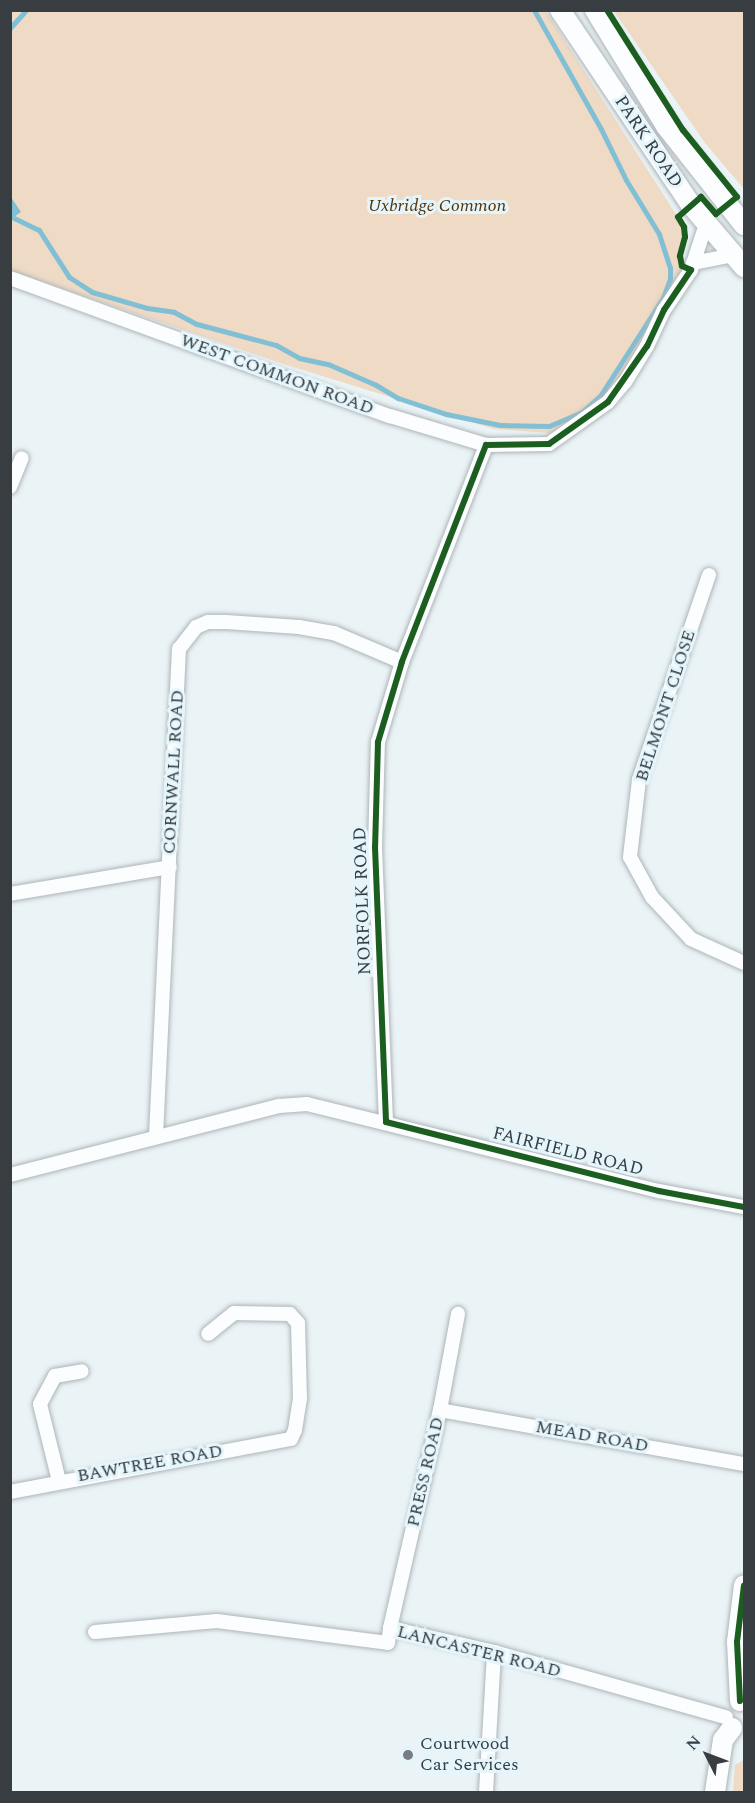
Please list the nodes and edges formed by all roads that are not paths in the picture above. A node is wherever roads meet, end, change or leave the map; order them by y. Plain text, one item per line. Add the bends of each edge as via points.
1 (560, 10) edge
2 (595, 10) edge
3 (706, 224) junction
4 (744, 225) edge
5 (740, 260) edge
6 (693, 263) junction
7 (10, 278) edge
8 (486, 445) junction
9 (22, 459) dead end
10 (10, 487) edge
11 (709, 575) dead end
12 (402, 662) junction
13 (170, 867) junction
14 (10, 894) edge
15 (744, 963) edge
16 (386, 1122) junction
17 (156, 1136) junction
18 (10, 1175) edge
19 (744, 1207) edge
20 (458, 1314) dead end
21 (208, 1334) dead end
22 (82, 1371) dead end
23 (440, 1410) junction
24 (744, 1464) edge
25 (59, 1481) junction
26 (10, 1492) edge
27 (744, 1586) edge
28 (390, 1628) junction
29 (95, 1632) dead end
30 (494, 1652) junction
31 (742, 1702) edge
32 (734, 1725) edge
33 (486, 1792) edge
34 (715, 1792) edge

1 - 3 main road, PARK ROAD
2 - 4 main road, PARK ROAD via 666,126
3 - 5 main road, PARK ROAD
3 - 6 street
5 - 6 street
6 - 8 street, WEST COMMON ROAD via 625,382 608,402 549,444
7 - 8 street, WEST COMMON ROAD via 390,416
8 - 12 street, NORFOLK ROAD
9 - 10 street
11 - 15 street, BELMONT CLOSE via 639,780 630,857 652,897 691,939
12 - 13 street, CORNWALL ROAD via 334,633 299,627 208,622 196,627 179,649
12 - 16 street, NORFOLK ROAD via 378,742 375,847
13 - 14 street
13 - 17 street, CORNWALL ROAD
16 - 17 street, FAIRFIELD ROAD via 307,1104 288,1105
16 - 19 street, FAIRFIELD ROAD via 659,1191
17 - 18 street, FAIRFIELD ROAD
20 - 23 street, PRESS ROAD
21 - 25 street, BAWTREE ROAD via 234,1313 290,1314 298,1323 300,1399 291,1439
22 - 25 street via 55,1376 40,1404
23 - 24 street, MEAD ROAD
23 - 28 street, PRESS ROAD
25 - 26 street, BAWTREE ROAD
27 - 31 main road via 737,1642
28 - 29 street, LANCASTER ROAD via 388,1643 217,1621
28 - 30 street, LANCASTER ROAD
30 - 32 street, LANCASTER ROAD
30 - 33 street
31 - 32 main road via 729,1708
32 - 34 main road via 723,1740

